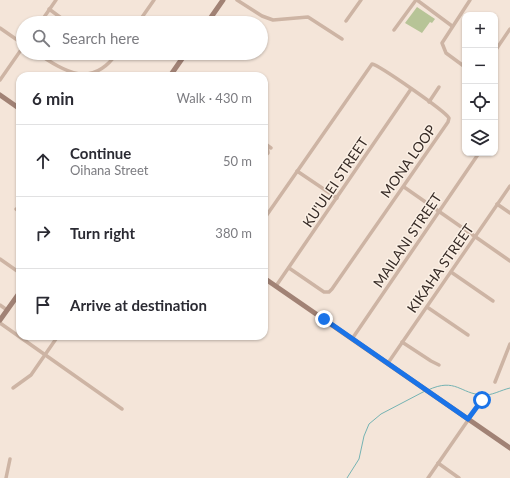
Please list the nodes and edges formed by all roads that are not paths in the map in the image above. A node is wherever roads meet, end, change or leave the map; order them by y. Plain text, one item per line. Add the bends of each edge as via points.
1 (56, 0) edge
2 (154, 0) edge
3 (222, 0) edge
4 (237, 0) edge
5 (361, 0) edge
6 (416, 0) edge
7 (470, 0) edge
8 (49, 9) junction
9 (44, 16) edge
10 (58, 16) edge
11 (143, 16) edge
12 (212, 16) edge
13 (262, 16) edge
14 (268, 18) edge
15 (346, 21) dead end
16 (452, 26) junction
17 (0, 28) edge
18 (510, 29) edge
19 (394, 30) dead end
20 (342, 39) dead end
21 (16, 40) edge
22 (496, 48) edge
23 (16, 56) edge
24 (47, 60) edge
25 (112, 60) edge
26 (181, 60) edge
27 (462, 65) edge
28 (68, 72) edge
29 (94, 72) edge
30 (173, 72) edge
31 (0, 80) edge
32 (439, 87) dead end
33 (411, 90) junction
34 (0, 95) edge
35 (429, 102) junction
36 (16, 106) edge
37 (268, 146) edge
38 (271, 148) dead end
39 (477, 156) edge
40 (297, 172) junction
41 (510, 186) edge
42 (404, 187) junction
43 (337, 198) junction
44 (497, 204) junction
45 (440, 211) junction
46 (268, 213) edge
47 (510, 213) edge
48 (475, 236) junction
49 (0, 260) edge
50 (510, 261) edge
51 (289, 268) junction
52 (16, 270) edge
53 (450, 272) junction
54 (268, 281) edge
55 (276, 286) junction
56 (16, 298) edge
57 (493, 301) dead end
58 (0, 305) edge
59 (427, 306) junction
60 (7, 310) junction
61 (0, 322) edge
62 (16, 334) edge
63 (468, 335) dead end
64 (352, 339) junction
65 (25, 340) edge
66 (55, 340) edge
67 (402, 342) junction
68 (510, 344) edge
69 (45, 355) junction
70 (388, 363) junction
71 (439, 365) dead end
72 (495, 382) dead end
73 (14, 388) dead end
74 (482, 400) dead end
75 (122, 410) dead end
76 (468, 419) junction
77 (510, 448) edge
78 (10, 459) dead end
79 (438, 463) junction
80 (6, 478) edge
81 (428, 478) edge
82 (459, 478) edge

1 - 8 street
2 - 11 street
3 - 12 street
4 - 13 street
5 - 15 street
6 - 16 street
6 - 19 street
7 - 16 street
8 - 9 street
8 - 10 street
14 - 20 street via 308,17
16 - 27 street via 443,40 442,47
17 - 21 street
18 - 22 street
23 - 31 street
24 - 28 street
25 - 29 street
26 - 30 street
32 - 35 street
33 - 35 street, MONA LOOP
33 - 40 street, MONA LOOP via 372,64
33 - 43 street, KU'ULEI STREET
34 - 36 street
35 - 42 street, MONA LOOP via 446,114 448,122
37 - 38 street
39 - 45 street, MAILANI STREET
40 - 43 street
40 - 46 street, MONA LOOP
41 - 44 street, KIKAHA STREET
42 - 45 street
42 - 51 street, MONA LOOP via 329,292 324,292
43 - 51 street, KU'ULEI STREET
44 - 47 street
44 - 48 street, KIKAHA STREET
45 - 48 street
45 - 64 street, MAILANI STREET
48 - 50 street
48 - 53 street, KIKAHA STREET
49 - 52 street
51 - 55 street, KU'ULEI STREET
53 - 57 street
53 - 59 street, KIKAHA STREET
54 - 55 street
55 - 64 street
56 - 60 street
58 - 60 street
59 - 63 street
59 - 67 street, KIKAHA STREET
60 - 61 street
61 - 62 street
64 - 70 street
65 - 69 street
66 - 69 street
67 - 70 street, KIKAHA STREET
67 - 71 street
68 - 72 street
69 - 73 street via 31,375
69 - 75 street
70 - 76 street
74 - 76 street
76 - 77 street
76 - 79 street
78 - 80 street
79 - 81 street
79 - 82 street

